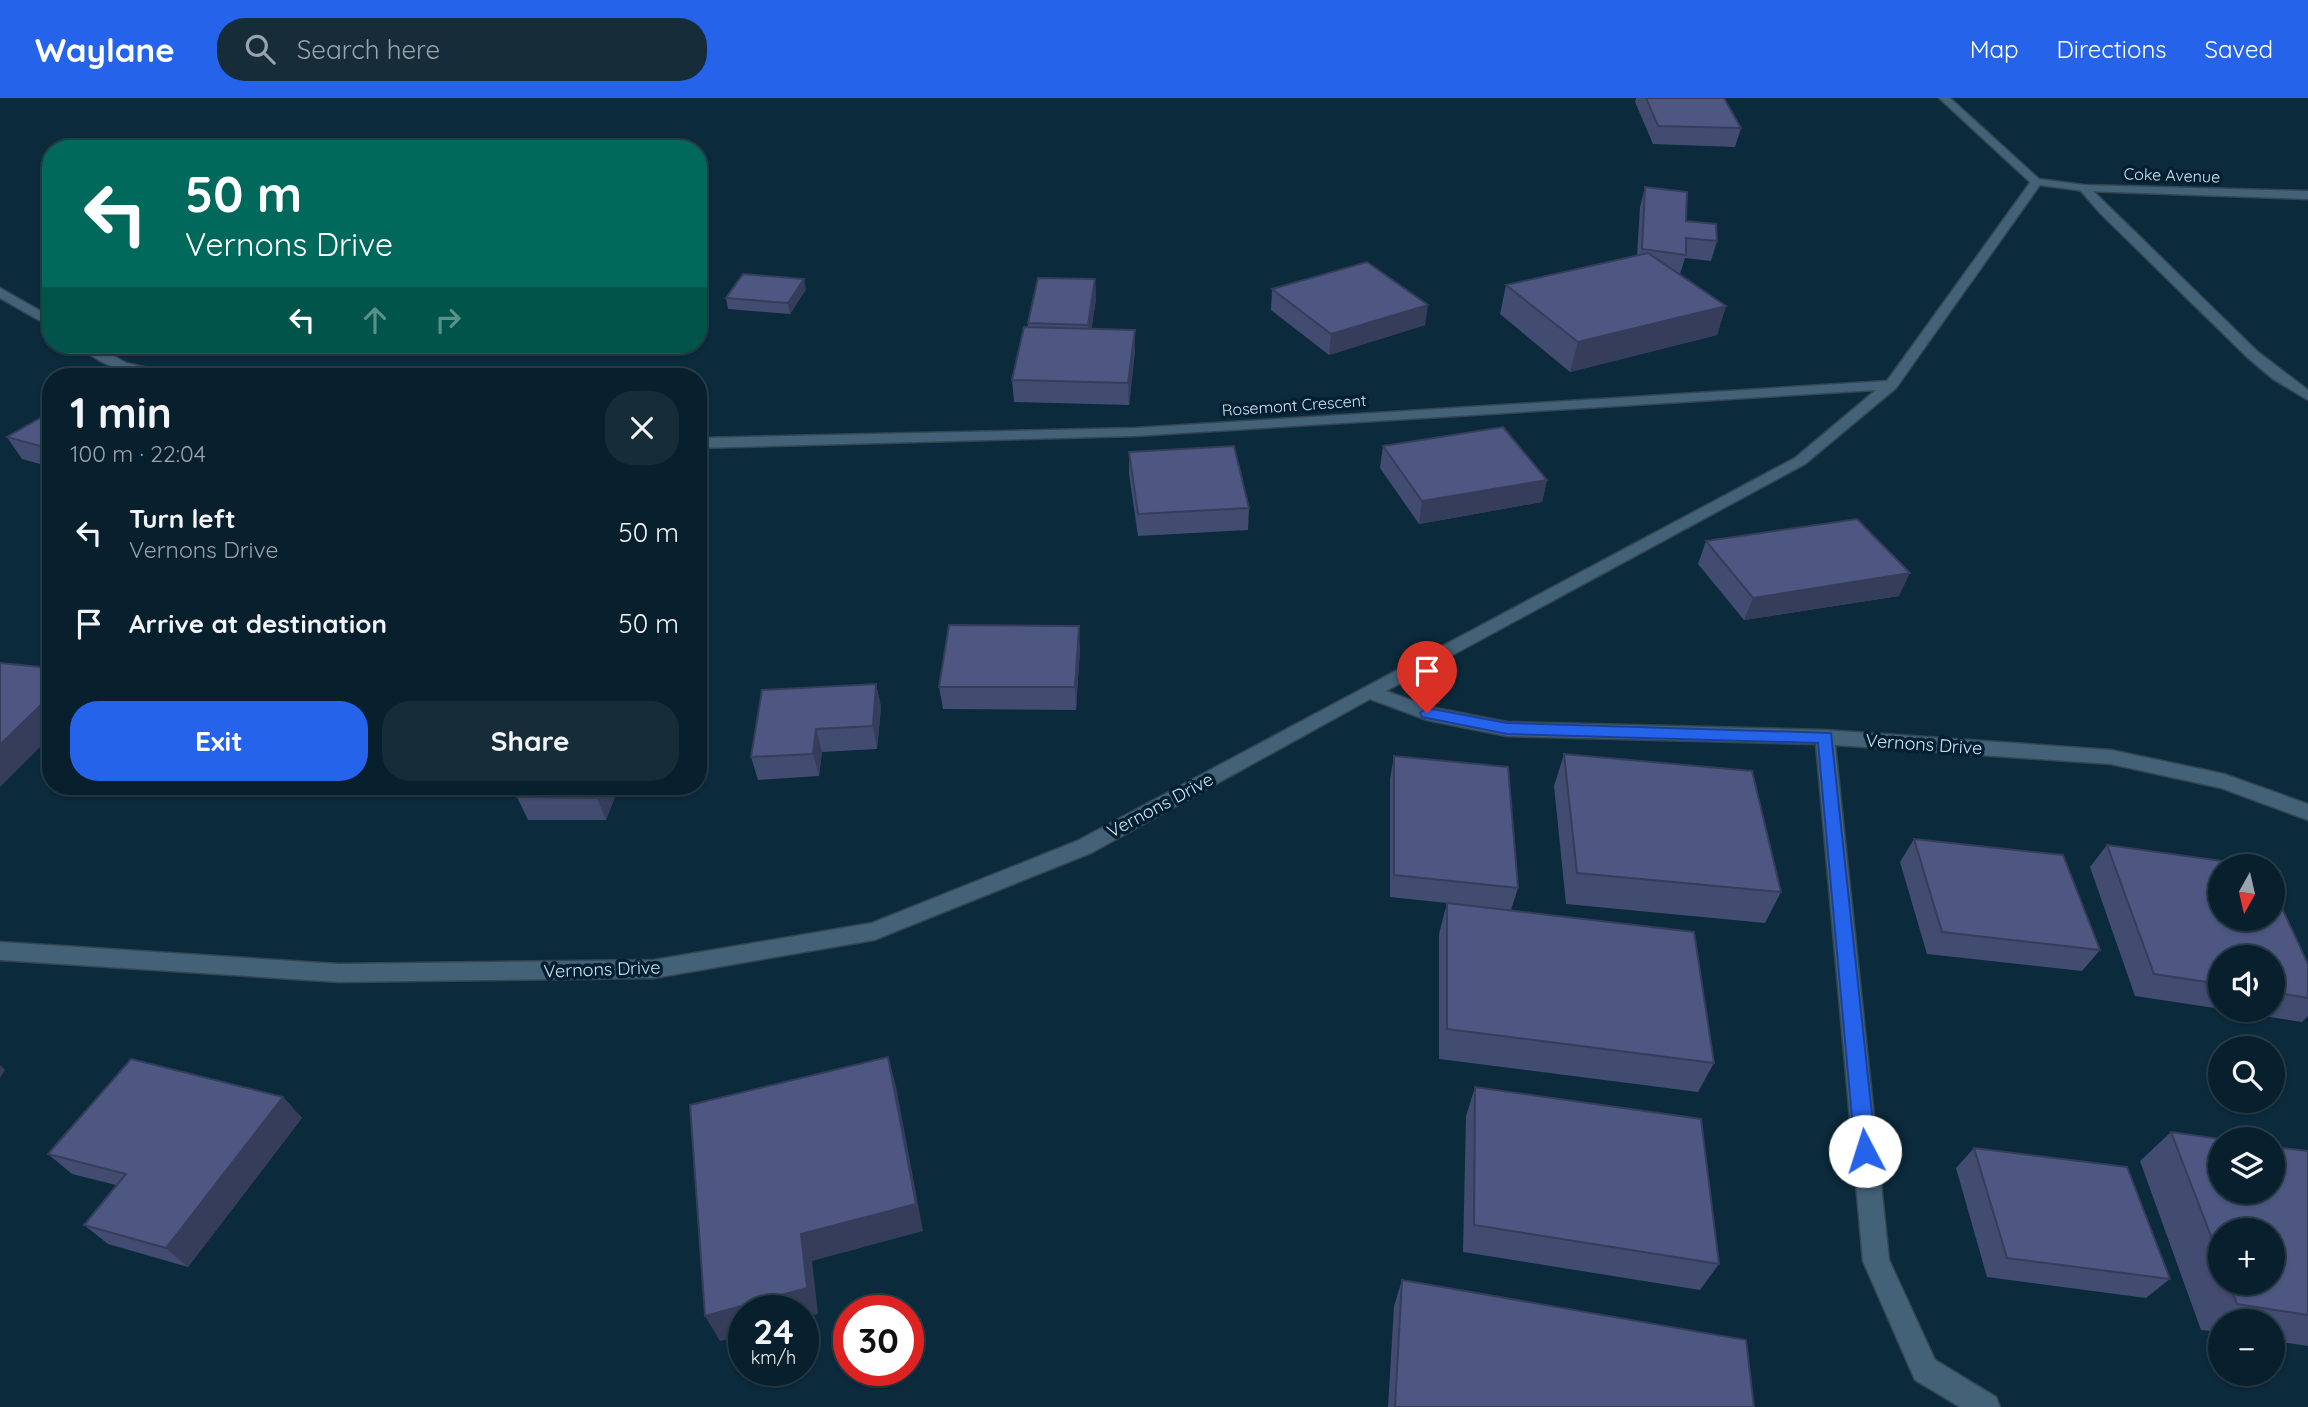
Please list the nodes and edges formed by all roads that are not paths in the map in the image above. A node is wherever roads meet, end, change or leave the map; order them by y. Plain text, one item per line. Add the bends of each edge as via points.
1 (1944, 98) edge
2 (2036, 182) junction
3 (2084, 188) junction
4 (2308, 195) edge
5 (0, 292) edge
6 (42, 318) edge
7 (101, 354) edge
8 (130, 368) edge
9 (1891, 385) junction
10 (2308, 396) edge
11 (707, 443) edge
12 (1369, 692) junction
13 (1825, 737) junction
14 (2308, 812) edge
15 (0, 951) edge
16 (1986, 1407) edge

1 - 2 street
2 - 3 street, Coke Avenue
2 - 9 street
3 - 4 street, Coke Avenue
3 - 10 street via 2253,355
5 - 6 street
7 - 8 street
9 - 11 street, Rosemont Crescent via 1135,432
9 - 12 street via 1800,461
12 - 13 street, Vernons Drive via 1427,713 1507,729
12 - 15 street, Vernons Drive via 1084,847 874,931 654,969 339,973
13 - 14 street, Vernons Drive via 2112,757 2224,781
13 - 16 street via 1876,1261 1925,1370

